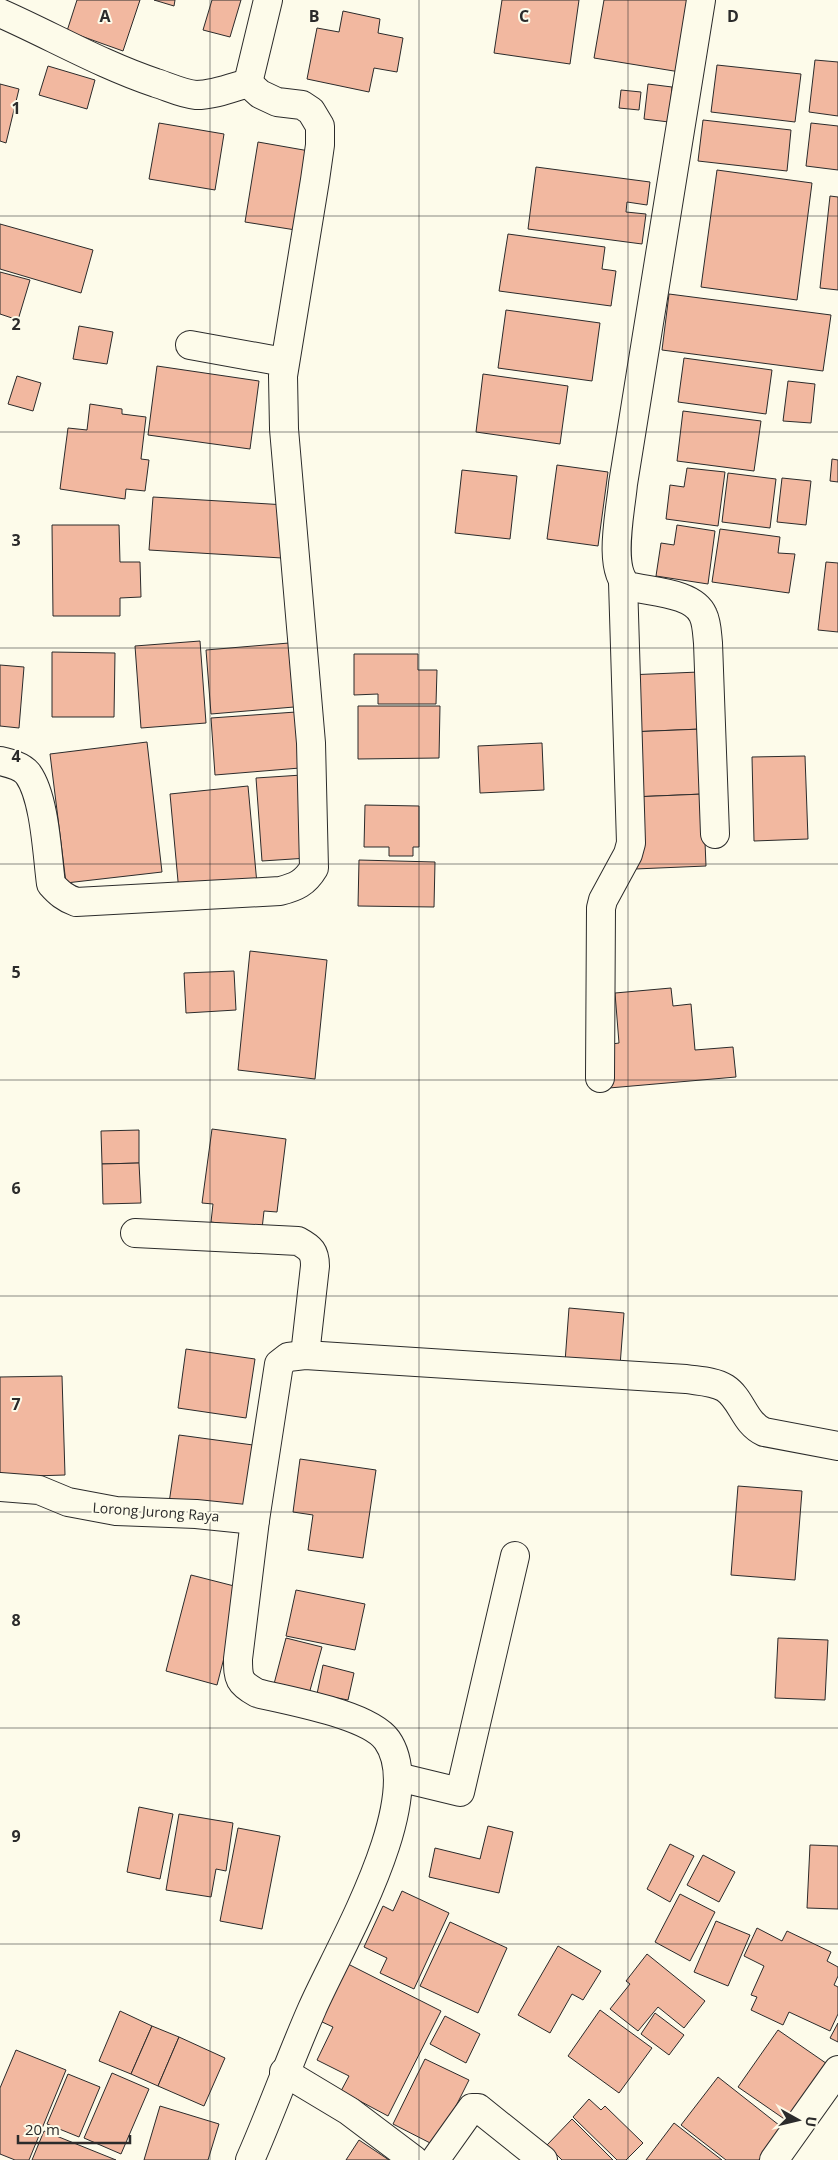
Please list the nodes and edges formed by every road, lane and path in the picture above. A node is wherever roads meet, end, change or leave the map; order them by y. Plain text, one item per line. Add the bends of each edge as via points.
1 (268, 0) edge
2 (701, 0) edge
3 (3, 9) edge
4 (248, 83) junction
5 (190, 345) dead end
6 (284, 362) junction
7 (623, 582) junction
8 (0, 761) edge
9 (715, 834) dead end
10 (600, 1078) dead end
11 (135, 1234) dead end
12 (305, 1355) junction
13 (838, 1446) edge
14 (0, 1487) edge
15 (255, 1520) junction
16 (515, 1556) dead end
17 (398, 1777) junction
18 (838, 2070) edge
19 (284, 2072) junction
20 (256, 2157) edge
21 (414, 2160) edge
22 (435, 2160) edge
23 (543, 2160) edge
24 (774, 2160) edge

1 - 4 street
2 - 7 street via 623,484 616,557
3 - 4 street via 102,61 183,92 212,94
4 - 6 street via 260,94 277,102 302,105 311,111 320,126 315,180
5 - 6 street
6 - 8 street via 284,428 311,742 315,856 314,868 308,878 298,886 280,892 76,902 67,899 51,884 38,793 27,772
7 - 9 street via 637,589 682,597 696,605 703,615 708,643
7 - 10 street via 630,843 628,854 601,908
11 - 12 street via 298,1241 307,1246 315,1256 315,1266
12 - 13 street via 686,1379 726,1389 758,1430
12 - 15 street via 288,1357 277,1370
14 - 15 street, Lorong Jurong Raya via 39,1490 68,1502 116,1511
15 - 17 street via 238,1659 240,1680 257,1693 347,1716 371,1728 386,1739 395,1756
16 - 17 street via 460,1792
17 - 19 street via 396,1806 356,1920
18 - 24 street
19 - 20 street
19 - 21 street via 349,2111
22 - 23 street via 472,2108 478,2108

